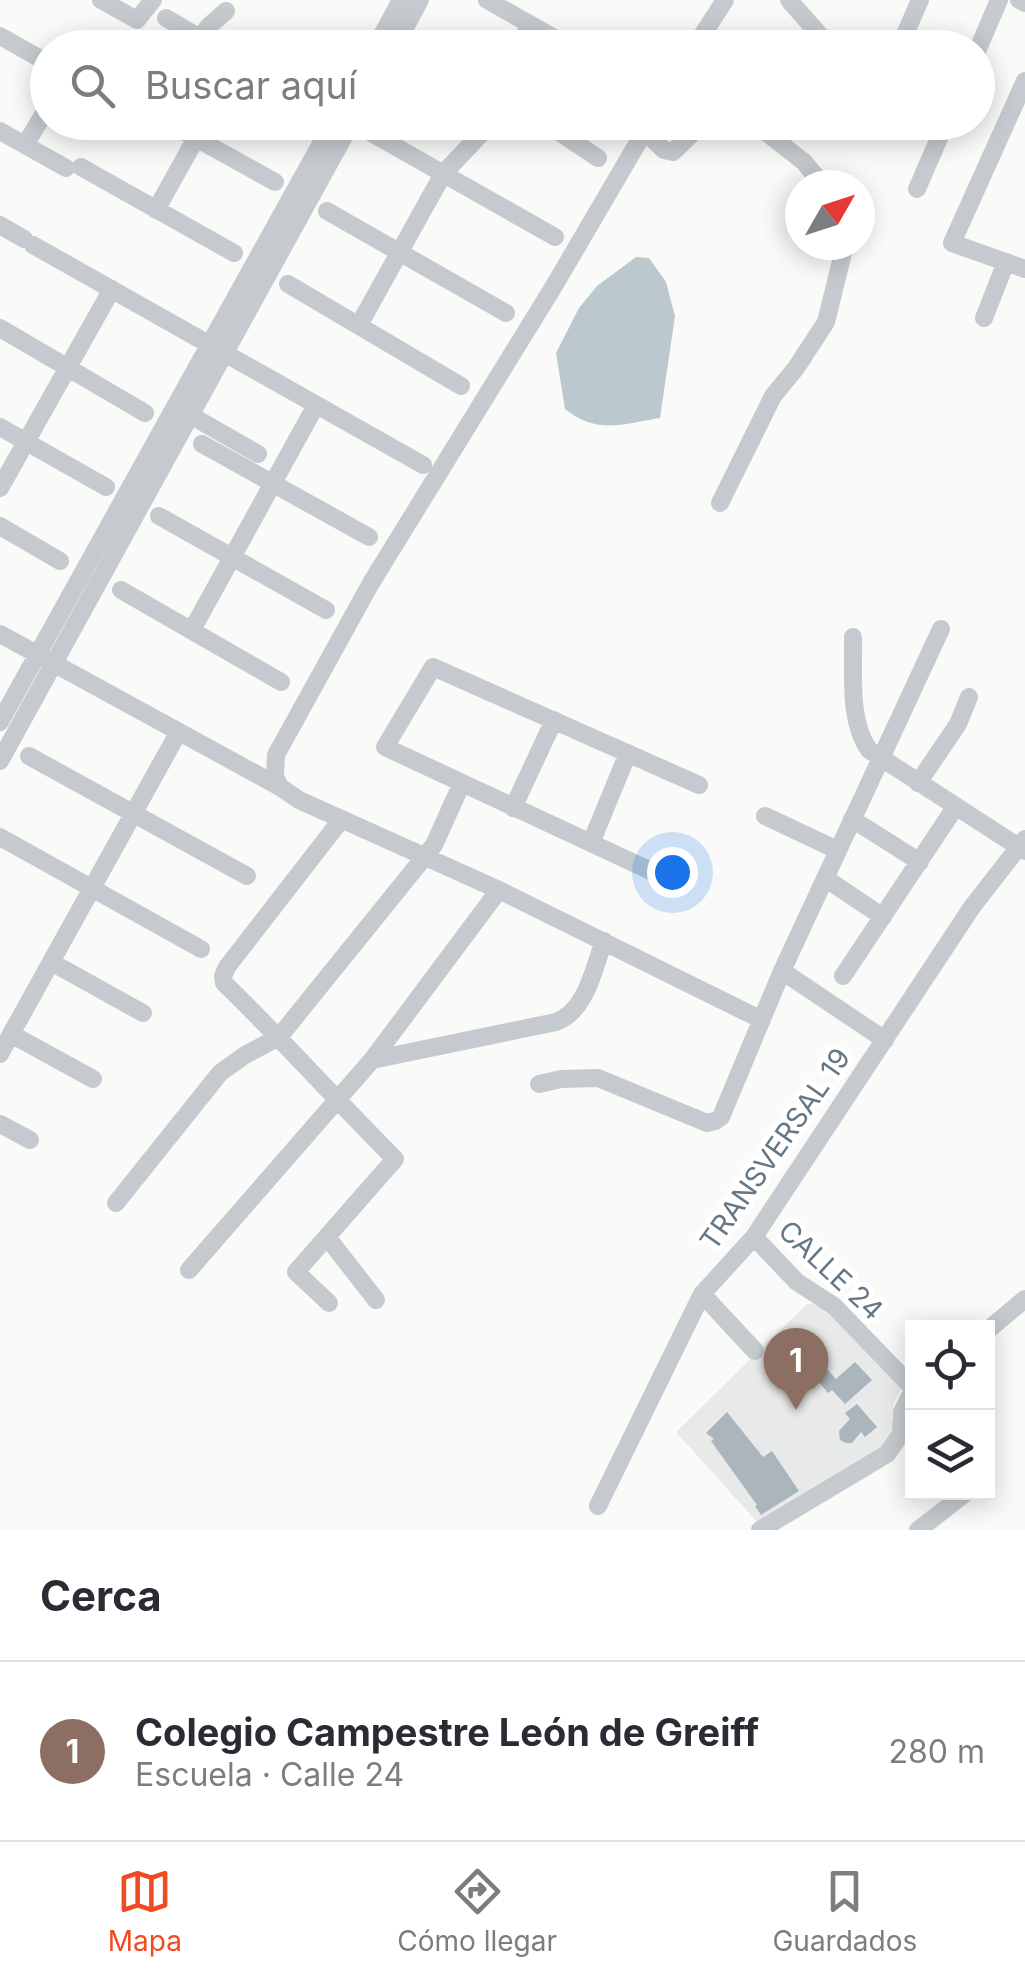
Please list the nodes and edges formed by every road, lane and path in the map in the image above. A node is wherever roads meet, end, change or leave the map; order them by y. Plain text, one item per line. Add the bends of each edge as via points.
1 (101, 0) edge
2 (153, 0) edge
3 (401, 0) edge
4 (420, 0) edge
5 (487, 0) edge
6 (725, 0) edge
7 (789, 0) edge
8 (920, 0) edge
9 (992, 2) edge
10 (226, 12) dead end
11 (166, 18) dead end
12 (528, 23) junction
13 (187, 30) edge
14 (208, 30) edge
15 (391, 30) edge
16 (397, 30) edge
17 (527, 30) edge
18 (540, 30) edge
19 (706, 30) edge
20 (815, 30) edge
21 (907, 30) edge
22 (984, 30) edge
23 (0, 36) edge
24 (30, 53) edge
25 (1025, 80) edge
26 (0, 131) edge
27 (30, 136) edge
28 (195, 140) edge
29 (215, 140) edge
30 (325, 140) edge
31 (340, 140) edge
32 (384, 140) edge
33 (475, 140) edge
34 (571, 140) edge
35 (640, 140) edge
36 (657, 140) edge
37 (686, 140) edge
38 (776, 140) edge
39 (938, 140) edge
40 (24, 145) junction
41 (598, 158) dead end
42 (811, 170) edge
43 (443, 174) junction
44 (275, 182) dead end
45 (917, 189) dead end
46 (299, 200) junction
47 (156, 210) junction
48 (326, 211) dead end
49 (0, 225) edge
50 (555, 237) dead end
51 (234, 254) dead end
52 (400, 254) junction
53 (840, 260) edge
54 (1006, 262) junction
55 (1025, 268) edge
56 (288, 284) dead end
57 (112, 289) junction
58 (506, 313) dead end
59 (984, 318) dead end
60 (359, 325) junction
61 (0, 328) edge
62 (217, 349) junction
63 (66, 368) junction
64 (461, 386) dead end
65 (316, 405) junction
66 (146, 414) dead end
67 (190, 415) junction
68 (0, 427) edge
69 (26, 442) junction
70 (202, 444) dead end
71 (258, 454) dead end
72 (423, 466) dead end
73 (273, 483) junction
74 (106, 487) dead end
75 (0, 488) edge
76 (720, 504) dead end
77 (159, 516) dead end
78 (0, 526) edge
79 (369, 538) dead end
80 (232, 559) junction
81 (60, 561) dead end
82 (121, 590) dead end
83 (326, 610) dead end
84 (941, 629) dead end
85 (192, 630) junction
86 (0, 634) edge
87 (853, 637) dead end
88 (45, 660) junction
89 (281, 682) dead end
90 (970, 696) dead end
91 (554, 720) junction
92 (0, 722) edge
93 (178, 733) junction
94 (628, 753) junction
95 (29, 756) dead end
96 (880, 758) junction
97 (0, 761) edge
98 (918, 782) junction
99 (462, 785) junction
100 (700, 785) dead end
101 (280, 787) junction
102 (956, 806) junction
103 (513, 808) junction
104 (134, 814) junction
105 (765, 816) dead end
106 (852, 819) junction
107 (341, 820) junction
108 (0, 836) edge
109 (591, 843) junction
110 (1023, 845) edge
111 (838, 850) junction
112 (422, 857) junction
113 (920, 862) junction
114 (650, 871) dead end
115 (247, 876) dead end
116 (825, 878) junction
117 (92, 888) junction
118 (499, 890) junction
119 (883, 917) junction
120 (604, 941) junction
121 (201, 949) dead end
122 (51, 962) junction
123 (782, 971) junction
124 (844, 976) dead end
125 (143, 1012) dead end
126 (762, 1020) junction
127 (11, 1034) junction
128 (279, 1037) junction
129 (885, 1040) junction
130 (0, 1054) edge
131 (372, 1060) junction
132 (93, 1079) dead end
133 (539, 1084) dead end
134 (336, 1100) junction
135 (0, 1124) edge
136 (30, 1140) dead end
137 (116, 1203) dead end
138 (754, 1236) junction
139 (327, 1237) junction
140 (189, 1270) dead end
141 (702, 1294) junction
142 (1025, 1299) edge
143 (376, 1300) dead end
144 (329, 1304) dead end
145 (995, 1324) edge
146 (754, 1351) dead end
147 (905, 1382) edge
148 (905, 1405) edge
149 (957, 1500) edge
150 (598, 1506) dead end
151 (923, 1529) edge
152 (761, 1530) edge

1 - 2 street via 137,20
3 - 15 street
4 - 16 street
5 - 12 street
6 - 19 street
7 - 20 street
8 - 21 street
9 - 22 street
10 - 14 street
11 - 13 street
12 - 17 street
12 - 18 street
23 - 24 street
25 - 54 street via 952,243
26 - 40 street
27 - 40 street
28 - 47 street
29 - 44 street
30 - 46 street
31 - 46 street
32 - 43 street
33 - 43 street
34 - 41 street
35 - 101 street via 371,583 276,755
36 - 37 street via 674,152
38 - 42 street
39 - 45 street
40 - 47 street
43 - 50 street
43 - 52 street
46 - 62 street
47 - 51 street
48 - 52 street
49 - 57 street
52 - 58 street
52 - 60 street
53 - 76 street via 826,322 774,396
54 - 55 street
54 - 59 street
56 - 60 street
57 - 62 street
57 - 63 street
60 - 64 street
61 - 63 street
62 - 65 street
62 - 67 street
62 - 88 street
63 - 66 street
63 - 69 street
65 - 72 street
65 - 73 street
67 - 71 street
67 - 88 street
68 - 69 street
69 - 74 street
69 - 75 street
70 - 73 street
73 - 79 street
73 - 80 street
77 - 80 street
78 - 81 street
80 - 83 street
80 - 85 street
82 - 85 street
84 - 96 street
85 - 89 street
86 - 88 street
87 - 96 street via 858,724 863,741
88 - 92 street
88 - 93 street
88 - 97 street
90 - 98 street
91 - 94 street
91 - 99 street via 433,668 385,747
91 - 103 street
93 - 101 street
93 - 104 street
94 - 100 street
94 - 109 street
95 - 104 street
96 - 98 street
96 - 106 street
98 - 102 street
99 - 103 street
99 - 112 street
101 - 107 street
102 - 110 street
102 - 113 street
103 - 109 street
104 - 115 street
104 - 117 street
105 - 111 street
106 - 111 street
106 - 113 street
107 - 112 street
107 - 128 street via 223,976
108 - 117 street
109 - 114 street
110 - 129 street, TRANSVERSAL 19 via 972,907
111 - 116 street
112 - 118 street
112 - 128 street
113 - 119 street
116 - 119 street
116 - 123 street
117 - 121 street
117 - 122 street
118 - 120 street
118 - 131 street
119 - 124 street
120 - 126 street
120 - 131 street via 569,1017
122 - 125 street
122 - 127 street
123 - 126 street
123 - 129 street
126 - 133 street via 715,1122 598,1078
127 - 130 street
127 - 132 street
128 - 134 street
128 - 137 street via 220,1073
129 - 138 street, TRANSVERSAL 19
131 - 134 street
134 - 139 street via 394,1159
134 - 140 street
135 - 136 street
138 - 141 street, TRANSVERSAL 19
138 - 147 street, CALLE 24 via 797,1282 834,1306
139 - 143 street
139 - 144 street via 296,1272
141 - 146 street
141 - 150 street, TRANSVERSAL 19
142 - 145 street
148 - 152 street via 901,1434 888,1454
149 - 151 street

